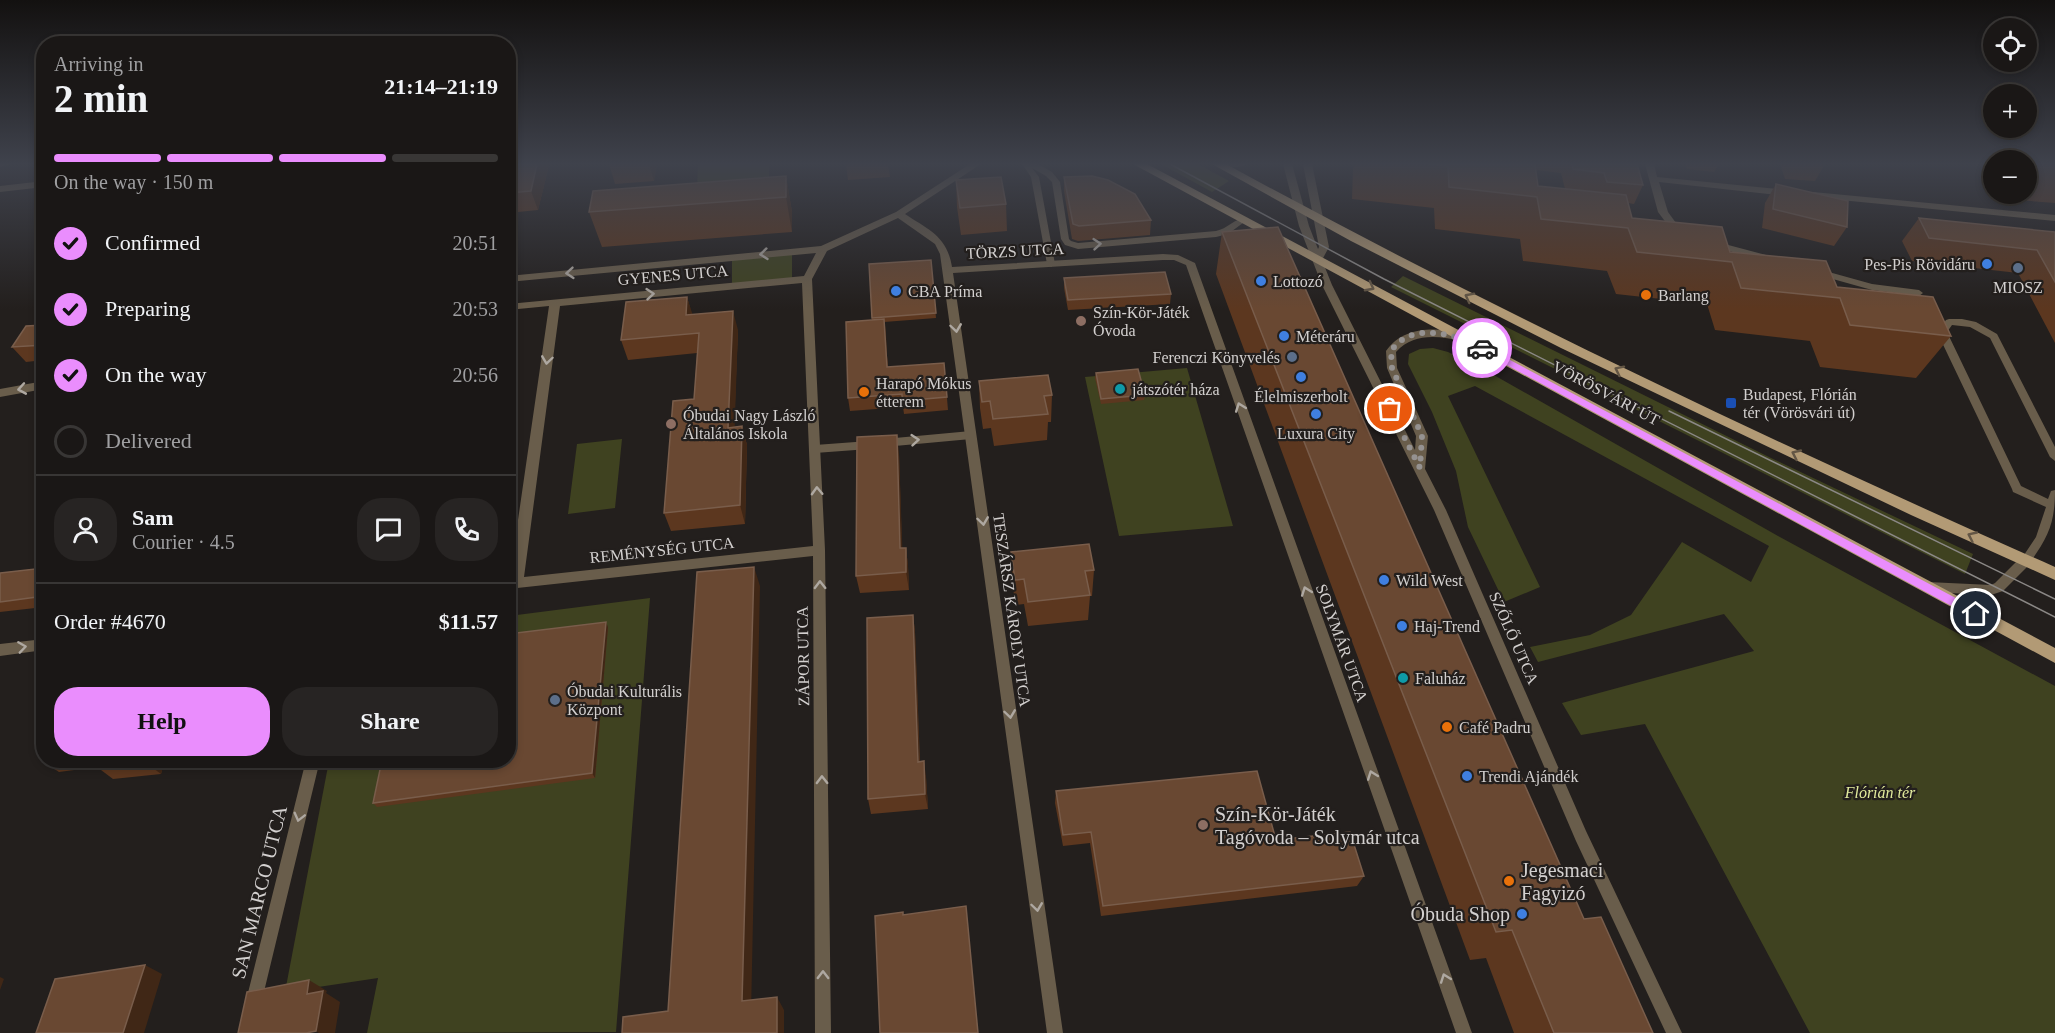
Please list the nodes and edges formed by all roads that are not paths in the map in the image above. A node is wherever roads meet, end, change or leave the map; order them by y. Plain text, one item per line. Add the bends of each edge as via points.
1 (902, 212) edge
2 (1041, 212) edge
3 (1061, 212) edge
4 (1228, 212) edge
5 (1301, 212) edge
6 (1304, 212) edge
7 (1317, 212) edge
8 (1664, 212) edge
9 (1994, 212) edge
10 (899, 214) junction
11 (2055, 218) edge
12 (1243, 220) junction
13 (1319, 220) junction
14 (1658, 229) edge
15 (1679, 235) junction
16 (1690, 238) edge
17 (1702, 241) edge
18 (823, 249) junction
19 (1318, 259) junction
20 (1770, 259) edge
21 (1190, 263) joint
22 (1051, 264) junction
23 (1804, 268) edge
24 (948, 270) junction
25 (516, 278) edge
26 (807, 279) junction
27 (1919, 293) edge
28 (555, 302) junction
29 (516, 306) edge
30 (1462, 337) junction
31 (36, 386) edge
32 (0, 393) edge
33 (971, 435) junction
34 (815, 449) junction
35 (2055, 456) edge
36 (1420, 468) junction
37 (2053, 500) edge
38 (819, 550) junction
39 (2025, 561) junction
40 (516, 563) edge
41 (2055, 574) edge
42 (516, 583) edge
43 (1923, 586) junction
44 (36, 645) edge
45 (0, 650) edge
46 (2055, 656) edge
47 (311, 768) edge
48 (246, 1033) edge
49 (823, 1033) edge
50 (1055, 1033) edge
51 (1464, 1033) edge
52 (1674, 1033) edge

1 - 10 street, GYENES UTCA
2 - 22 lane
3 -> 12 lane via 1065,238 1078,246 1216,234
4 - 12 main road, VÖRÖSVÁRI ÚT
5 - 19 street, SZŐLŐ UTCA
6 - 13 main road, VÖRÖSVÁRI ÚT
7 - 13 street
8 - 15 street
9 - 11 street
10 - 18 street, GYENES UTCA
10 - 24 street, TESZÁRSZ KÁROLY UTCA via 939,242
12 - 19 main road, VÖRÖSVÁRI ÚT
13 - 19 street via 1324,247
39 -> 13 main road, VÖRÖSVÁRI ÚT via 1582,352
14 - 15 street
15 - 16 lane
17 - 20 lane
18 -> 25 street, GYENES UTCA
18 - 26 street
19 -> 30 main road, VÖRÖSVÁRI ÚT
19 - 36 street, SZŐLŐ UTCA via 1331,293
21 - 22 street, TÖRZS UTCA via 1163,256
51 -> 21 street, SOLYMÁR UTCA
22 - 24 street, TÖRZS UTCA
23 - 27 lane via 1872,287
24 -> 33 street, TESZÁRSZ KÁROLY UTCA
28 -> 26 street, GYENES UTCA
26 - 34 street, ZÁPOR UTCA
28 - 29 street, GYENES UTCA
28 -> 40 street
30 - 36 street via 1419,334 1403,339 1391,351 1392,368 1422,436
30 - 43 main road, VÖRÖSVÁRI ÚT
31 -> 32 street
34 -> 33 lane
33 -> 50 street, TESZÁRSZ KÁROLY UTCA
38 -> 34 street, ZÁPOR UTCA
35 - 37 lane via 1995,336 1979,325 1949,322 1942,332 2017,489
36 - 52 street, SZŐLŐ UTCA via 1581,836
37 - 39 lane via 2041,538
38 - 42 street, REMÉNYSÉG UTCA
49 -> 38 street, ZÁPOR UTCA
39 - 41 main road, VÖRÖSVÁRI ÚT
39 - 43 street via 2000,587 1991,590
43 - 46 main road, VÖRÖSVÁRI ÚT
45 -> 44 street
47 -> 48 street, SAN MARCO UTCA

